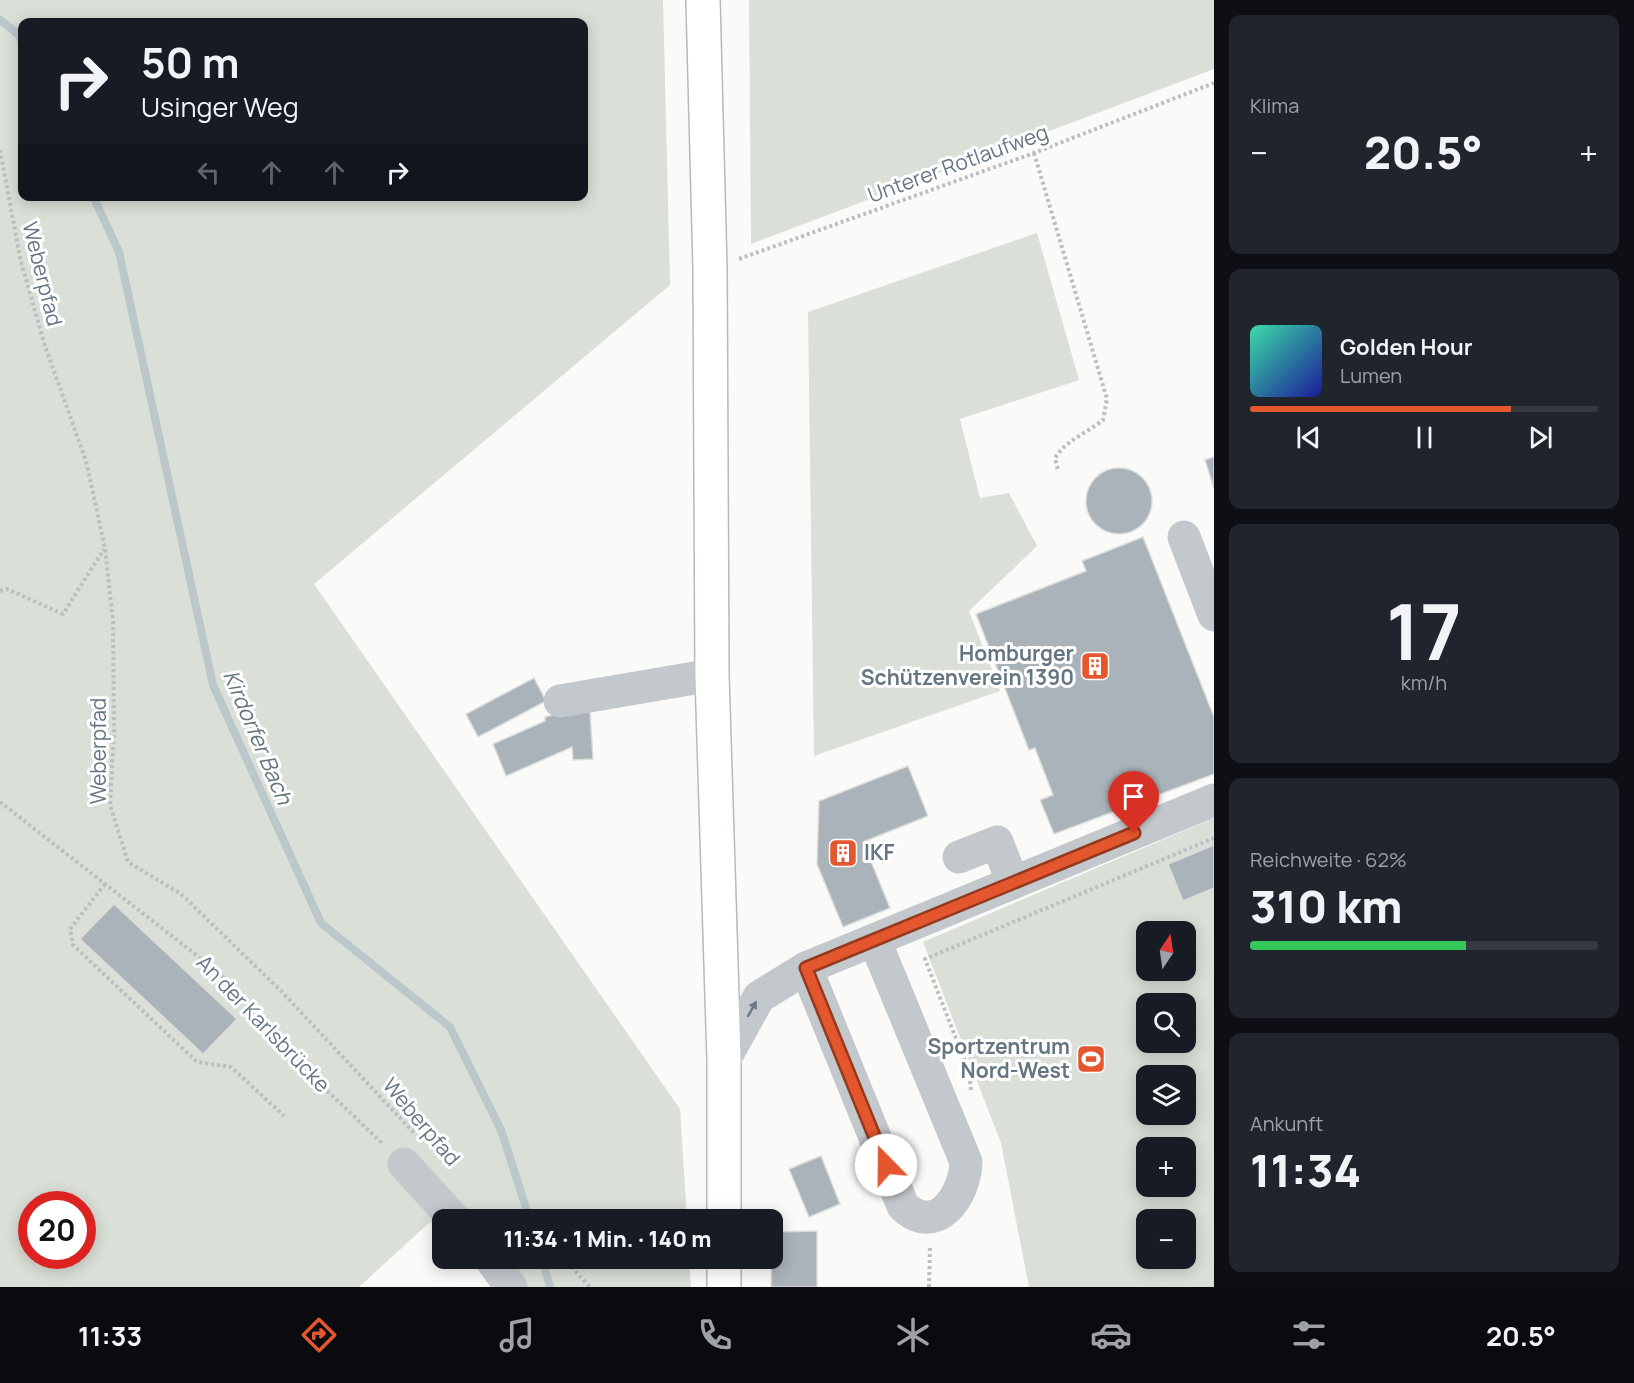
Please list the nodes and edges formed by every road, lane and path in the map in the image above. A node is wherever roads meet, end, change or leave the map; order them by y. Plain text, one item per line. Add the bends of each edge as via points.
1 (703, 0) edge
2 (1214, 83) edge
3 (0, 150) edge
4 (1034, 153) junction
5 (710, 268) junction
6 (1058, 470) dead end
7 (1184, 537) dead end
8 (105, 548) junction
9 (0, 591) edge
10 (1214, 615) edge
11 (712, 675) junction
12 (560, 701) dead end
13 (1214, 800) edge
14 (0, 802) edge
15 (1214, 838) edge
16 (959, 857) dead end
17 (1013, 883) junction
18 (105, 884) junction
19 (875, 941) junction
20 (925, 959) dead end
21 (806, 968) junction
22 (724, 1060) junction
23 (284, 1116) dead end
24 (412, 1153) junction
25 (448, 1209) edge
26 (724, 1209) edge
27 (929, 1226) junction
28 (498, 1269) edge
29 (573, 1269) edge
30 (724, 1269) edge
31 (512, 1287) edge
32 (590, 1287) edge
33 (724, 1287) edge
34 (929, 1287) edge

1 - 5 main road
2 - 4 path, Unterer Rotlaufweg
3 - 8 path, Weberpfad via 21,262 45,346 86,460
4 - 5 path, Unterer Rotlaufweg
4 - 6 path via 1107,399 1103,420 1063,445 1055,458
5 - 11 main road
7 - 10 street
8 - 9 path via 63,614 7,589
8 - 24 path, Weberpfad via 113,622 110,805 128,862 181,894 280,990
11 - 12 street
11 - 22 main road
13 - 17 street
14 - 18 path, An der Karlsbrücke
15 - 20 path
16 - 17 street via 997,842
17 - 19 street
18 - 23 path via 70,929 73,945 197,1062 231,1067
18 - 24 path, An der Karlsbrücke via 218,972 317,1081
19 - 21 street
19 - 27 street via 966,1162 960,1192
22 -> 21 street via 759,997
21 - 27 street via 903,1206
22 - 26 main road
24 - 25 street
27 - 34 path
28 - 31 street
29 - 32 path
30 - 33 main road

